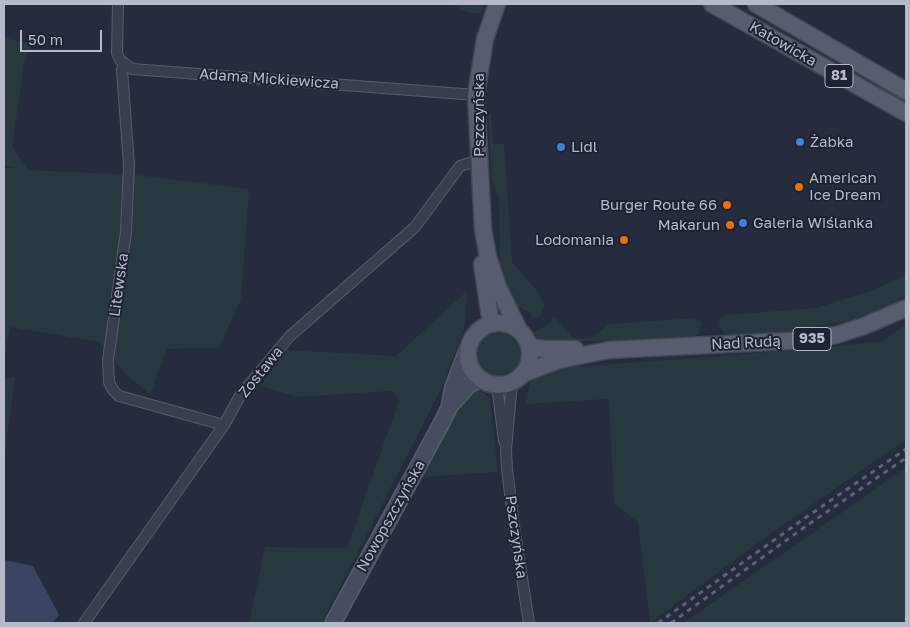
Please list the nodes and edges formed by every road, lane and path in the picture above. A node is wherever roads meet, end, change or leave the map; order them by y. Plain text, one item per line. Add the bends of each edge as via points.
1 (118, 4) edge
2 (496, 4) edge
3 (712, 4) edge
4 (756, 4) edge
5 (124, 63) junction
6 (905, 90) edge
7 (476, 95) junction
8 (906, 113) edge
9 (479, 160) junction
10 (483, 229) junction
11 (906, 308) edge
12 (491, 324) junction
13 (518, 328) junction
14 (529, 347) junction
15 (468, 348) junction
16 (609, 350) junction
17 (480, 379) junction
18 (511, 380) junction
19 (449, 408) junction
20 (224, 425) junction
21 (506, 450) junction
22 (84, 623) edge
23 (333, 623) edge
24 (529, 623) edge

1 - 5 street via 117,53
2 - 7 main road, Pszczyńska via 482,51
3 - 8 main road, Katowicka / 81
4 - 6 main road, Katowicka / 81
5 - 7 street, Adama Mickiewicza via 132,69
5 - 20 street, Litewska via 129,165 126,232 108,360 109,382 119,396
7 - 9 main road, Pszczyńska
9 - 10 main road, Pszczyńska
9 - 20 street, Zostawa via 460,166 414,227 290,336 241,394
10 - 12 main road, Pszczyńska via 481,258
10 - 13 main road, Pszczyńska via 498,287
11 - 16 main road, Nad Rudą / 935 via 836,335 808,340
12 - 13 main road
12 - 15 main road via 475,333
13 - 14 main road
14 - 16 main road, Nad Rudą / 935
14 - 18 main road via 529,360
15 - 17 main road via 470,365
15 - 19 main road, Nowopszczyńska via 453,387
16 - 18 main road, Nad Rudą / 935 via 559,360
17 - 18 main road
17 - 19 main road, Nowopszczyńska via 465,389
18 - 21 street, Pszczyńska
18 - 21 street, Pszczyńska via 501,430
19 - 23 main road, Nowopszczyńska
20 - 22 street, Zostawa
21 - 24 street, Pszczyńska

